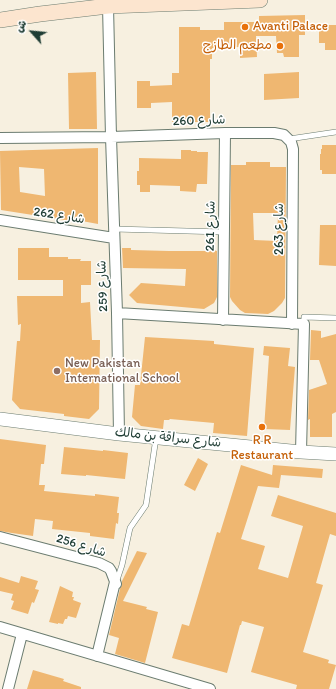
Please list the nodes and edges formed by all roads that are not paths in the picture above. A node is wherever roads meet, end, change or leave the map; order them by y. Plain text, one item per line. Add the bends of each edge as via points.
1 (260, 0) edge
2 (108, 6) junction
3 (40, 14) junction
4 (0, 20) edge
5 (0, 24) edge
6 (336, 132) edge
7 (225, 133) junction
8 (111, 137) junction
9 (0, 138) edge
10 (287, 138) junction
11 (0, 220) edge
12 (224, 232) junction
13 (114, 233) junction
14 (117, 313) junction
15 (336, 318) edge
16 (223, 320) junction
17 (292, 324) junction
18 (304, 324) junction
19 (0, 419) edge
20 (120, 434) junction
21 (156, 437) junction
22 (301, 452) junction
23 (336, 454) edge
24 (0, 537) edge
25 (116, 584) junction
26 (0, 627) edge
27 (22, 634) junction
28 (97, 656) junction
29 (8, 689) edge
30 (210, 689) edge

1 - 2 main road
2 - 3 main road
2 - 8 street
3 - 4 main road
3 - 5 main road
6 - 10 lane
7 - 8 street, شارع 260
7 - 10 street, شارع 260 via 274,133
7 - 12 street, شارع 261
8 - 9 street, شارع 260
8 - 13 street, شارع 259
10 - 17 street, شارع 263 via 293,149
11 - 13 street, شارع 262
12 - 13 lane
12 - 16 street, شارع 261
13 - 14 street, شارع 259
14 - 16 street
14 - 20 street, شارع 259
15 - 18 lane via 304,317
16 - 17 street
17 - 18 street
18 - 22 street
19 - 20 street, شارع سراقة بن مالك
20 - 21 street, شارع سراقة بن مالك
21 - 22 street, شارع سراقة بن مالك
21 - 25 lane via 146,506 130,528
22 - 23 street, شارع سراقة بن مالك
24 - 25 street, شارع 256 via 99,563 112,572
25 - 28 street via 115,582
26 - 27 street
27 - 28 street
27 - 29 street
28 - 30 street

